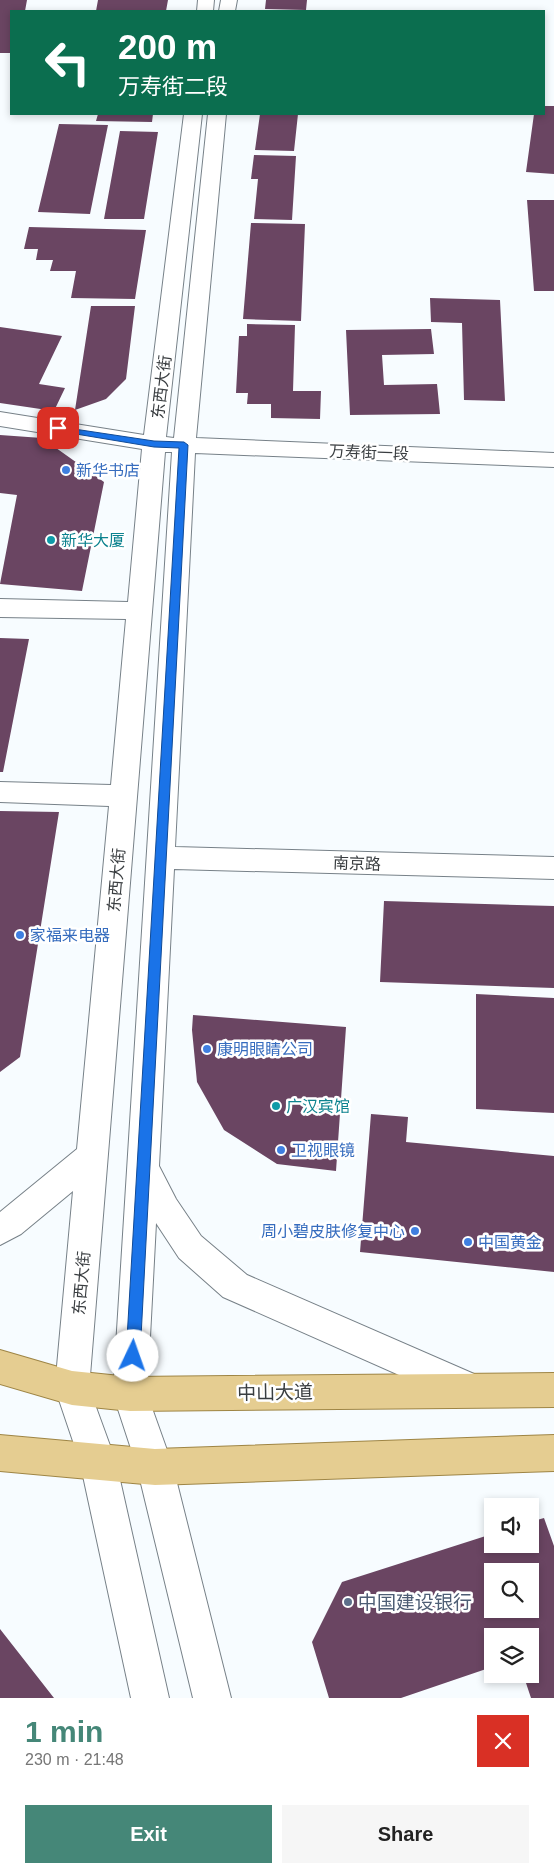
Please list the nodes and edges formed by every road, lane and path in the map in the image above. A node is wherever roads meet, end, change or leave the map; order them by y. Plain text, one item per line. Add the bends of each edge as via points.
1 (193, 115) edge
2 (217, 115) edge
3 (0, 419) edge
4 (154, 444) junction
5 (184, 445) junction
6 (554, 460) edge
7 (0, 608) edge
8 (132, 611) dead end
9 (0, 792) edge
10 (123, 796) junction
11 (160, 858) junction
12 (554, 868) edge
13 (92, 1157) junction
14 (143, 1168) junction
15 (0, 1230) edge
16 (0, 1367) edge
17 (72, 1388) junction
18 (473, 1390) junction
19 (554, 1390) edge
20 (130, 1394) junction
21 (0, 1453) edge
22 (554, 1453) edge
23 (98, 1462) junction
24 (155, 1467) junction
25 (150, 1698) edge
26 (212, 1698) edge

1 - 4 street, 东西大街
2 - 5 street, 东西大街
3 - 4 street, 万寿街一段
4 - 5 street, 万寿街一段
4 - 10 street, 东西大街
5 - 6 street, 万寿街一段
5 - 11 street, 东西大街
7 - 8 street
9 - 10 street
10 - 13 street, 东西大街
11 - 12 street, 南京路
11 - 14 street, 东西大街
13 - 15 street
13 - 17 street, 东西大街
14 - 18 street via 190,1247 235,1286
14 - 20 street, 东西大街
16 - 17 main road, 中山大道
17 - 20 main road, 中山大道
17 - 23 street, 东西大街
18 - 19 main road, 中山大道
18 - 20 main road, 中山大道
20 - 24 street, 东西大街
21 - 23 main road
22 - 24 main road
23 - 24 main road
23 - 25 street, 东西大街
24 - 26 street, 东西大街

